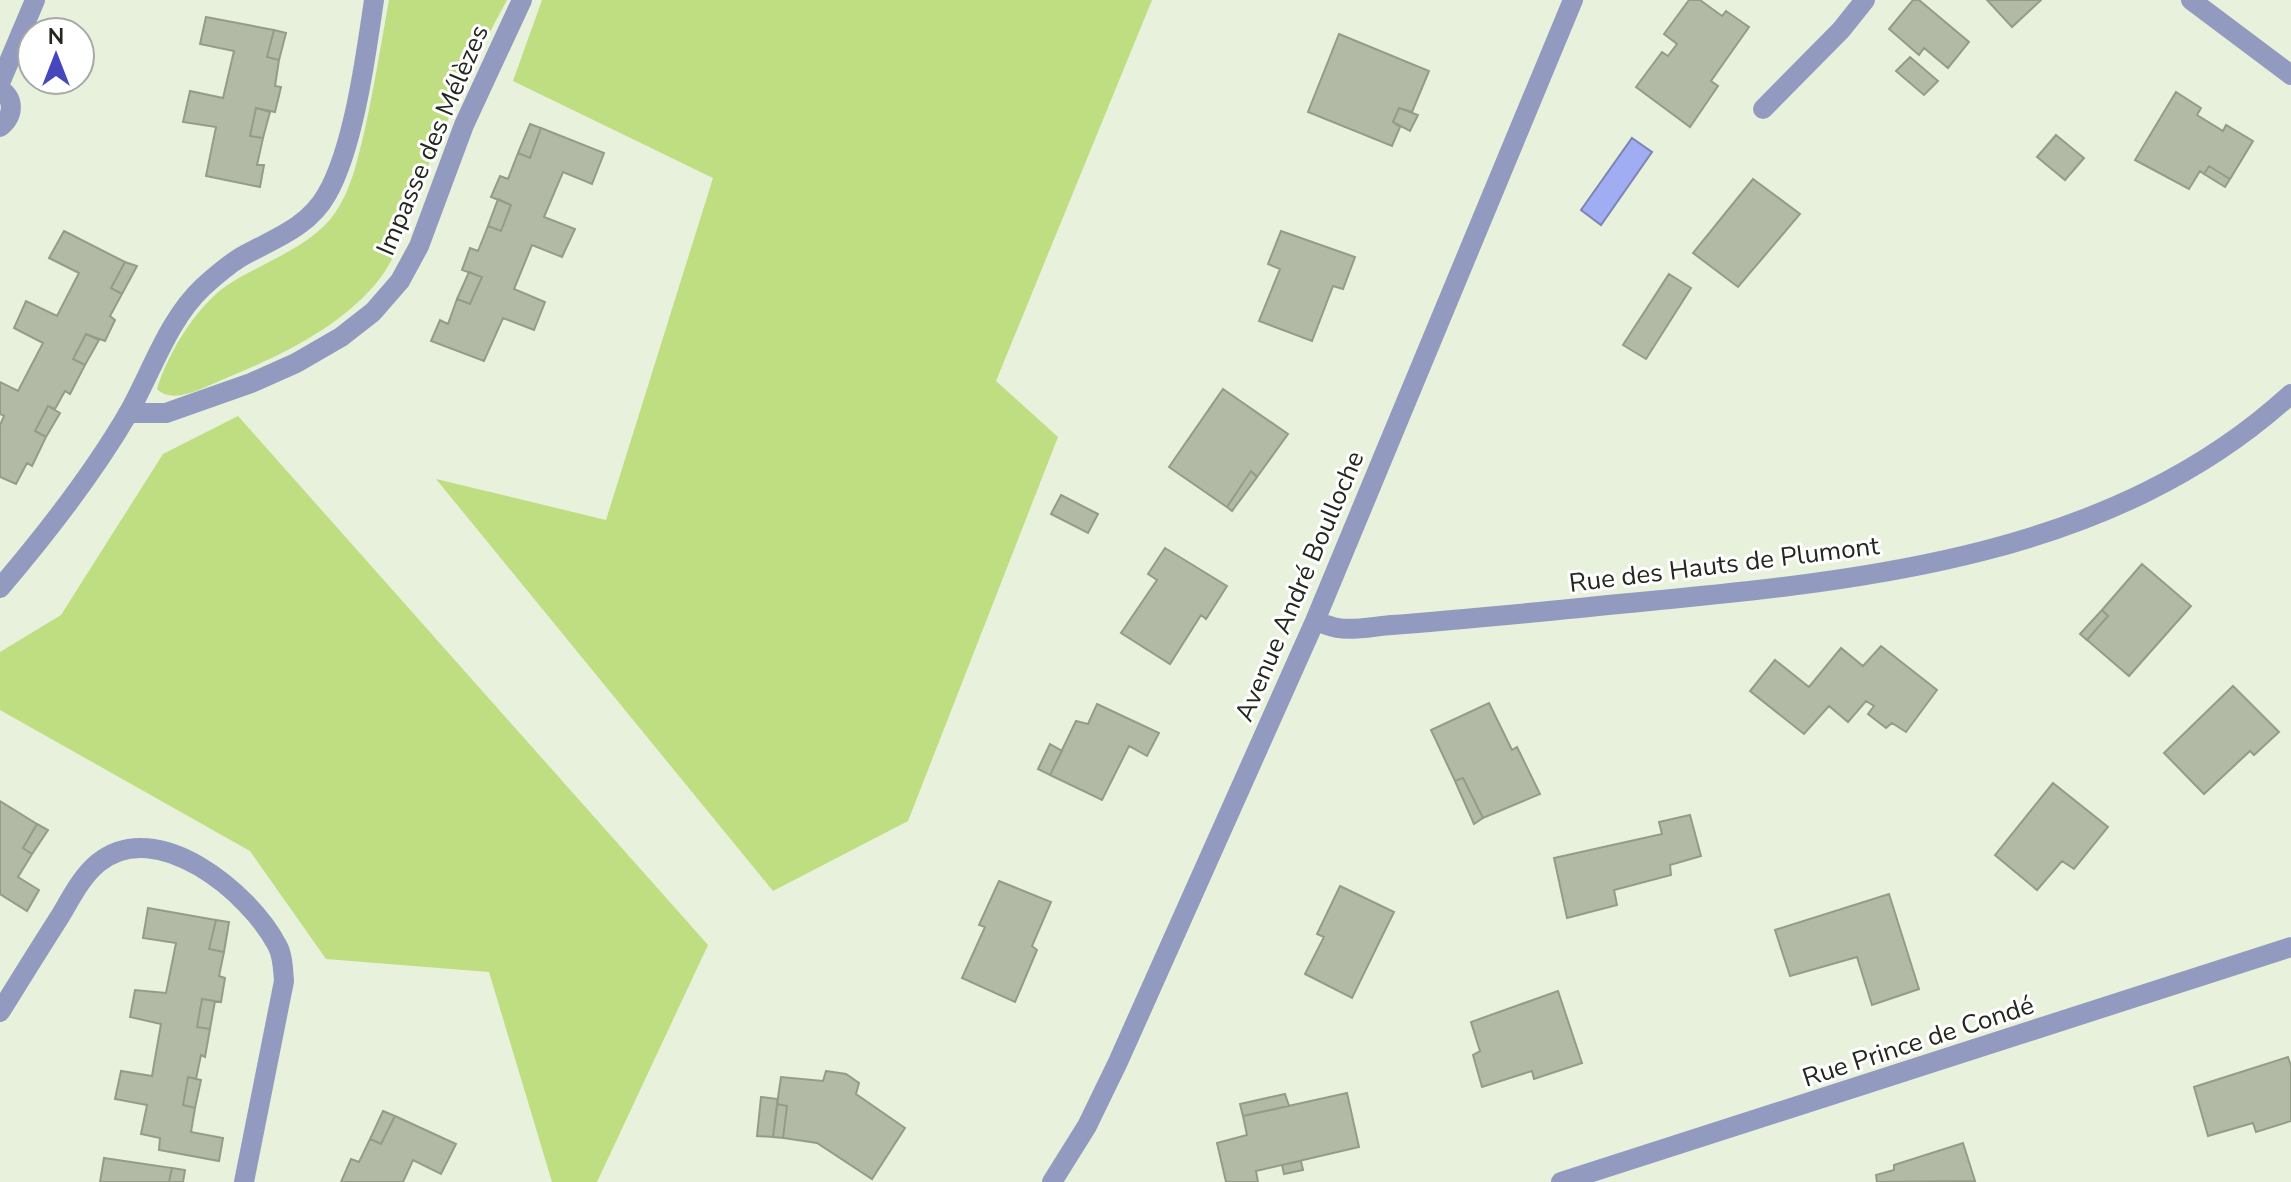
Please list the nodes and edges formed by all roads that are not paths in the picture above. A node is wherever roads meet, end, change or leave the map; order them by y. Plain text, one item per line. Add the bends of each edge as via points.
1 (35, 0) edge
2 (374, 0) edge
3 (522, 0) edge
4 (1573, 0) edge
5 (1865, 0) edge
6 (2191, 0) edge
7 (2291, 75) edge
8 (0, 86) edge
9 (1763, 109) dead end
10 (0, 127) edge
11 (2291, 394) edge
12 (128, 413) junction
13 (0, 588) edge
14 (1315, 621) junction
15 (2291, 947) edge
16 (0, 1012) edge
17 (244, 1182) edge
18 (1052, 1182) edge
19 (1561, 1182) edge

1 - 8 street
2 - 12 street via 349,132 327,194 314,214 289,233 239,259 201,289 170,331
3 - 12 street, Impasse des Mélèzes via 464,125 419,246 400,281 373,312 341,337 251,383 166,413
4 - 14 street, Avenue André Boulloche
5 - 9 street
6 - 7 street
8 - 10 street via 11,105 8,120
11 - 14 street, Rue des Hauts de Plumont via 2264,419 2183,473 2095,516 2009,546 1845,580 1340,629
12 - 13 street
14 - 18 street, Avenue André Boulloche via 1118,1062
15 - 19 street, Rue Prince de Condé
16 - 17 street via 80,883 98,863 119,852 165,852 230,886 259,916 279,949 284,981

